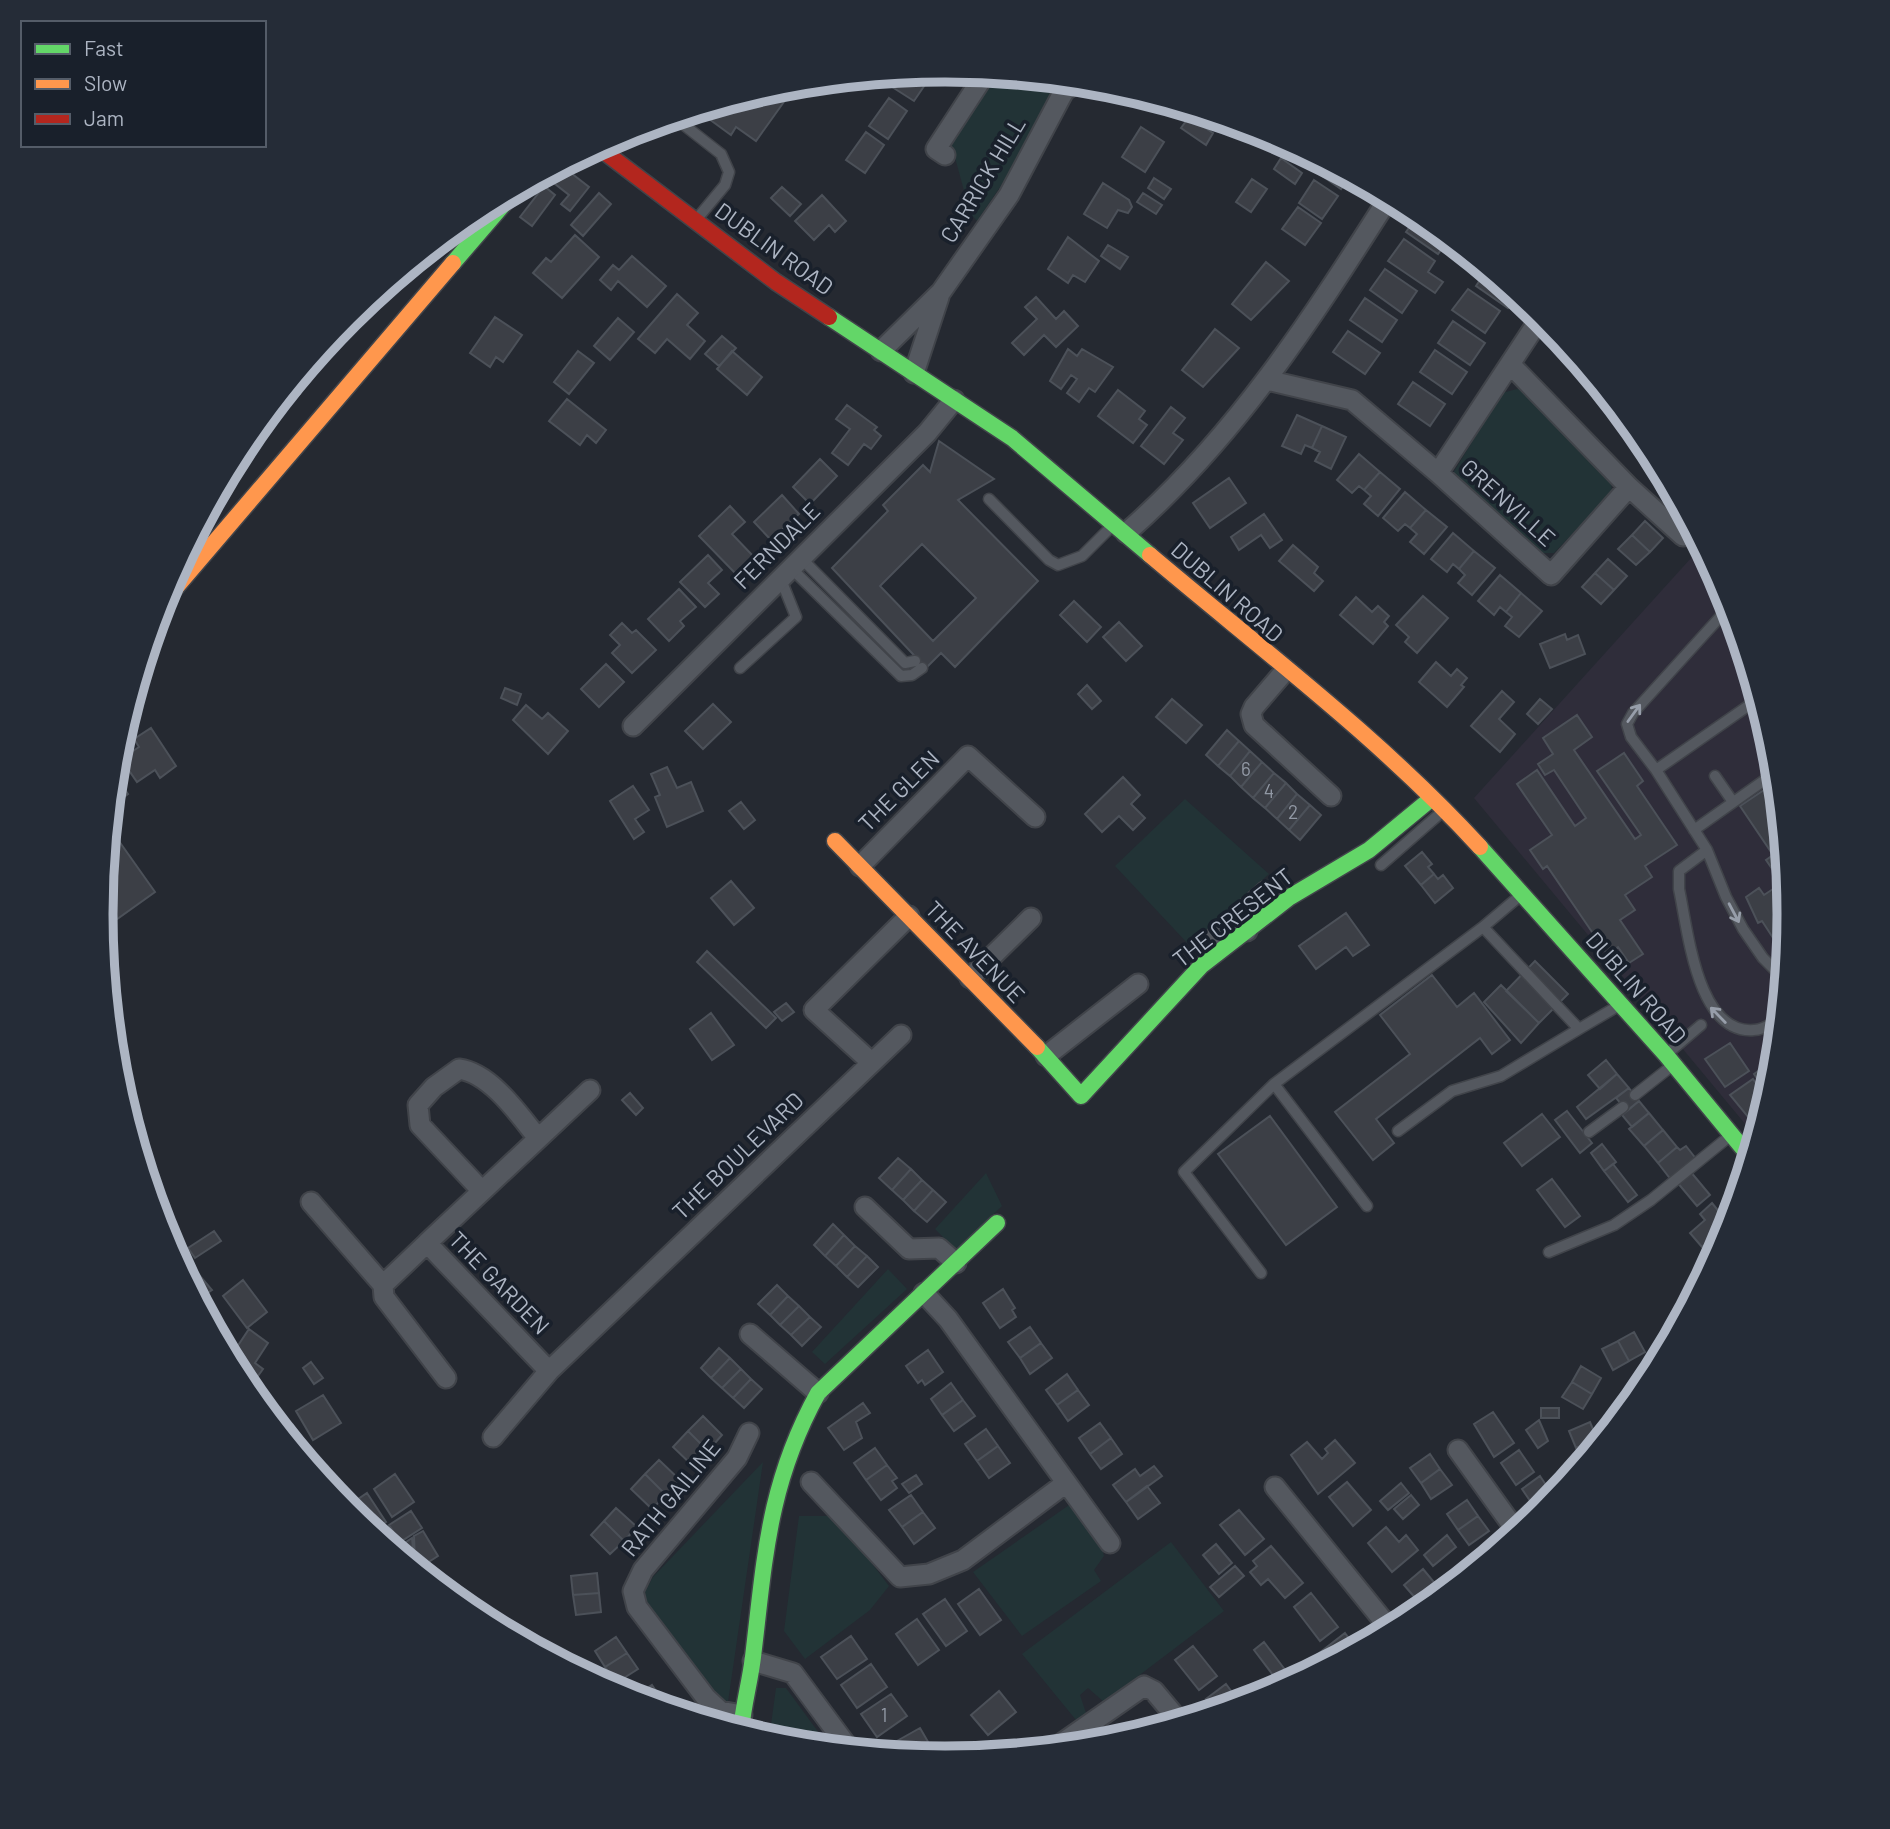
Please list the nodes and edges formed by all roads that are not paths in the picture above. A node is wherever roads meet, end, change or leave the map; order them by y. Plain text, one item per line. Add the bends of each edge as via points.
1 (979, 83) edge
2 (1064, 91) edge
3 (683, 124) edge
4 (608, 154) edge
5 (945, 155) dead end
6 (1382, 207) edge
7 (493, 217) edge
8 (696, 220) junction
9 (941, 292) junction
10 (1534, 327) edge
11 (881, 351) junction
12 (1510, 364) junction
13 (914, 373) junction
14 (1267, 380) junction
15 (954, 400) junction
16 (1438, 473) junction
17 (1629, 487) junction
18 (989, 499) dead end
19 (1120, 528) junction
20 (1683, 536) dead end
21 (790, 567) junction
22 (184, 579) edge
23 (1721, 616) edge
24 (918, 665) dead end
25 (740, 668) dead end
26 (1284, 672) junction
27 (1750, 704) edge
28 (633, 726) dead end
29 (1656, 770) junction
30 (1715, 776) dead end
31 (1766, 779) edge
32 (1331, 796) dead end
33 (1432, 799) junction
34 (1733, 802) junction
35 (1445, 810) junction
36 (1035, 817) dead end
37 (1694, 830) junction
38 (835, 841) dead end
39 (1707, 850) junction
40 (1381, 865) dead end
41 (860, 866) junction
42 (1266, 891) dead end
43 (1522, 893) junction
44 (909, 916) junction
45 (1031, 918) dead end
46 (1242, 925) junction
47 (1483, 927) junction
48 (1207, 945) dead end
49 (1775, 970) edge
50 (970, 978) junction
51 (1138, 984) dead end
52 (1620, 1005) junction
53 (1770, 1024) edge
54 (1701, 1025) dead end
55 (1579, 1029) junction
56 (901, 1035) dead end
57 (1046, 1056) junction
58 (1669, 1060) junction
59 (871, 1062) junction
60 (1274, 1084) junction
61 (590, 1090) dead end
62 (1635, 1095) dead end
63 (1080, 1096) joint
64 (1623, 1107) dead end
65 (1398, 1130) dead end
66 (1589, 1132) dead end
67 (1732, 1135) junction
68 (537, 1137) junction
69 (1743, 1149) edge
70 (481, 1190) junction
71 (311, 1202) dead end
72 (1367, 1206) dead end
73 (865, 1207) dead end
74 (998, 1223) dead end
75 (427, 1243) junction
76 (1549, 1252) dead end
77 (956, 1263) junction
78 (1261, 1272) dead end
79 (383, 1284) junction
80 (924, 1293) junction
81 (750, 1334) dead end
82 (549, 1371) junction
83 (446, 1378) dead end
84 (818, 1393) junction
85 (749, 1433) dead end
86 (493, 1437) dead end
87 (1458, 1450) dead end
88 (811, 1482) dead end
89 (1066, 1483) junction
90 (1275, 1487) dead end
91 (1511, 1524) edge
92 (1110, 1543) dead end
93 (1383, 1621) edge
94 (753, 1661) junction
95 (1174, 1714) edge
96 (734, 1719) edge
97 (741, 1721) edge
98 (1071, 1737) edge
99 (843, 1741) edge

1 - 5 street, CARRICK HILL via 936,149
2 - 9 street, CARRICK HILL via 1009,195
3 - 8 lane via 721,154 729,172 725,186
4 - 8 street, DUBLIN ROAD
6 - 14 street
7 - 22 street
8 - 11 street, DUBLIN ROAD via 776,282
9 - 11 street, CARRICK HILL
9 - 13 street, CARRICK HILL
10 - 12 street, GRENVILLE
11 - 13 street, DUBLIN ROAD
12 - 16 street, GRENVILLE
12 - 17 street
13 - 15 street, DUBLIN ROAD
14 - 16 street, GRENVILLE via 1352,400
14 - 19 street via 1218,444 1165,498
15 - 19 street, DUBLIN ROAD via 1012,439
15 - 21 street, FERNDALE via 927,433
16 - 17 street, GRENVILLE via 1550,575
17 - 20 street
18 - 19 lane via 1058,565 1082,556
19 - 26 street, DUBLIN ROAD
21 - 24 lane via 901,676 912,675
21 - 25 lane via 796,617
21 - 28 street, FERNDALE
29 -> 23 lane via 1631,737 1627,724
26 - 32 street via 1254,707 1254,725
26 - 33 street, DUBLIN ROAD
27 - 29 lane
29 - 37 lane
30 - 34 lane
31 - 34 lane
33 - 35 street, DUBLIN ROAD
33 - 46 street, THE CRESENT via 1369,850
34 - 37 lane
35 - 40 lane
35 - 43 street, DUBLIN ROAD
36 - 41 street, THE GLEN via 968,756
37 - 39 lane
38 - 41 street, THE AVENUE
39 -> 49 lane via 1743,929
53 -> 39 lane via 1755,1030 1720,1021 1704,993 1679,889 1679,871
41 - 44 street, THE AVENUE
42 - 46 street
43 - 47 lane
43 - 52 street, DUBLIN ROAD
44 - 50 street, THE AVENUE
44 - 59 street via 814,1010
45 - 50 street
46 - 48 street
46 - 63 street, THE CRESENT
47 - 55 lane
47 - 60 lane
50 - 57 street, THE AVENUE
51 - 57 street
52 - 55 lane
52 - 58 street, DUBLIN ROAD
54 - 58 lane
55 - 65 lane via 1501,1076 1452,1091
56 - 59 street, THE BOULEVARD
57 - 63 street, THE AVENUE
58 - 62 lane
58 - 67 street, DUBLIN ROAD
59 - 82 street, THE BOULEVARD
60 - 72 lane
60 - 78 lane via 1184,1172
61 - 68 street
64 - 66 lane
67 - 69 street, DUBLIN ROAD
67 - 76 lane via 1614,1225
68 - 70 street
68 - 70 street via 474,1071 459,1069 434,1087 418,1105 420,1125
70 - 75 street
71 - 79 street
73 - 77 street via 909,1249 939,1248
74 - 77 street, RATH GAILINE
75 - 79 street, THE GARDEN
75 - 82 street, THE GARDEN
77 - 80 street, RATH GAILINE
79 - 83 street via 384,1297
80 - 84 street, RATH GAILINE
80 - 89 street via 948,1319
81 - 84 street
82 - 86 street, THE BOULEVARD
84 - 94 street, RATH GAILINE via 786,1453 771,1502
85 - 96 street, RATH GAILINE via 737,1458 643,1570 633,1591 637,1607 706,1698
87 - 91 street
88 - 89 street via 900,1577 929,1574 963,1560
89 - 92 street
90 - 93 street
94 - 97 street, RATH GAILINE
94 - 99 street via 793,1673
95 - 98 street via 1144,1686

